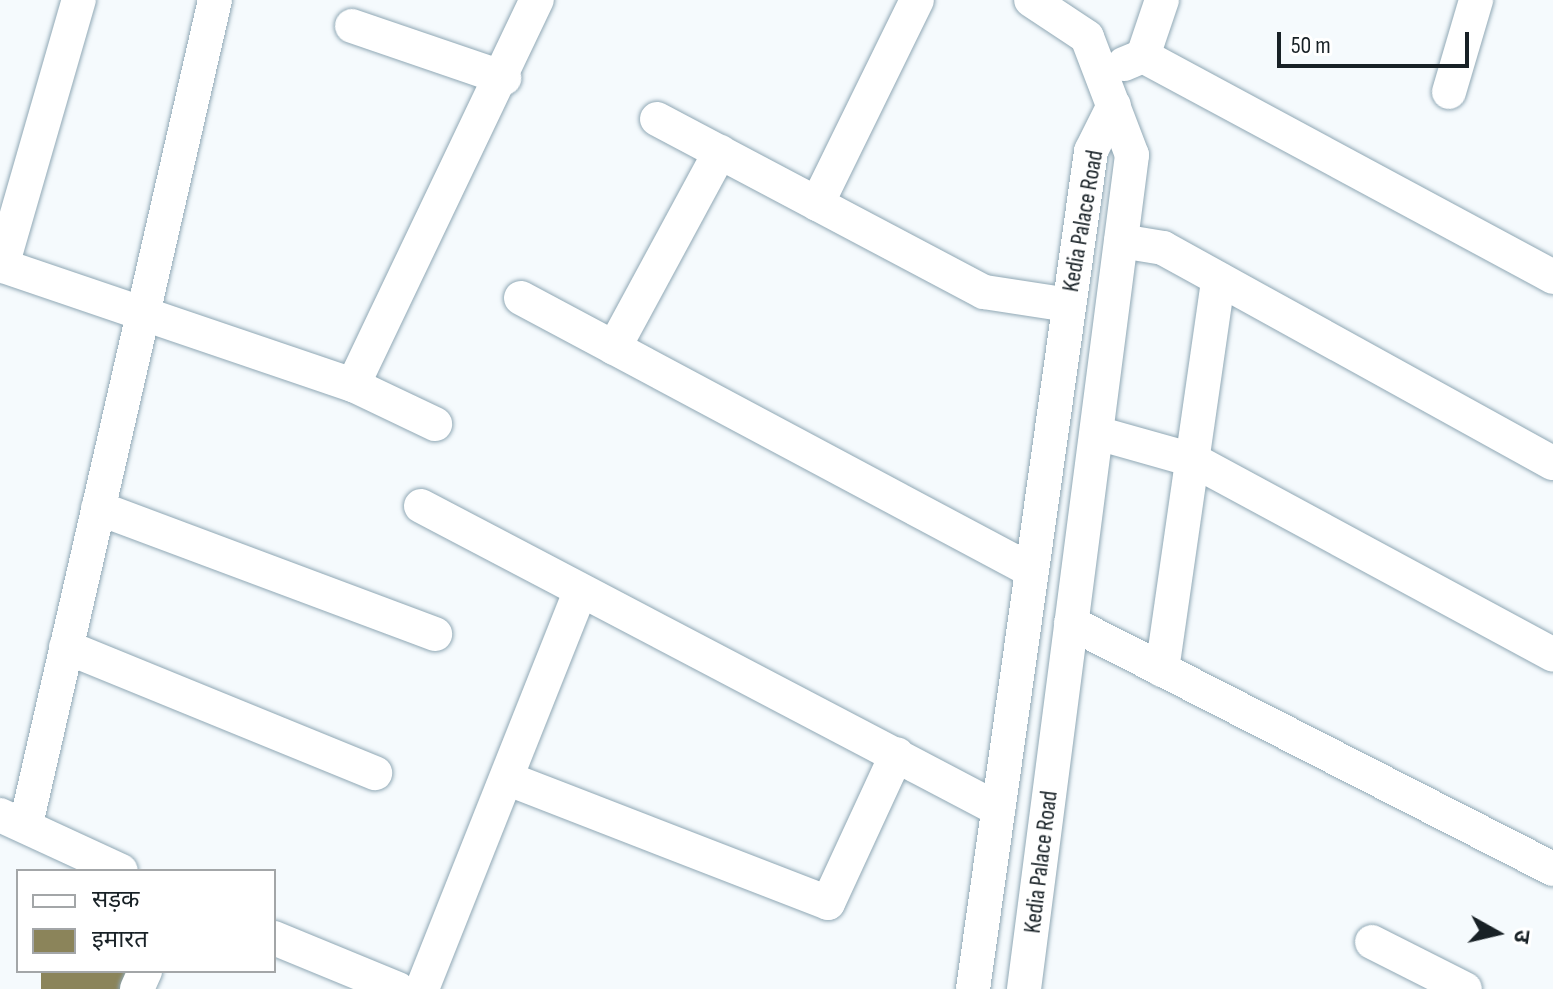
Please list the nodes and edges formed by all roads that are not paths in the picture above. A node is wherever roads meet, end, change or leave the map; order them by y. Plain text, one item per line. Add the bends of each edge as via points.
1 (79, 0) edge
2 (537, 0) edge
3 (917, 0) edge
4 (1031, 0) edge
5 (1162, 0) edge
6 (1476, 0) edge
7 (210, 2) edge
8 (352, 26) dead end
9 (1143, 56) junction
10 (1106, 72) junction
11 (504, 78) junction
12 (1449, 92) dead end
13 (1114, 105) junction
14 (657, 119) dead end
15 (720, 152) junction
16 (817, 204) junction
17 (1121, 241) junction
18 (1, 265) edge
19 (1553, 277) edge
20 (1218, 279) junction
21 (521, 298) dead end
22 (1069, 305) junction
23 (143, 319) junction
24 (614, 348) junction
25 (353, 385) junction
26 (435, 424) dead end
27 (1097, 433) junction
28 (1193, 460) junction
29 (1553, 463) edge
30 (421, 506) dead end
31 (98, 508) junction
32 (1032, 571) junction
33 (579, 594) junction
34 (1071, 623) junction
35 (435, 634) dead end
36 (66, 647) junction
37 (1553, 655) edge
38 (1162, 670) junction
39 (897, 754) junction
40 (375, 773) dead end
41 (511, 780) junction
42 (998, 809) junction
43 (13, 820) edge
44 (117, 869) edge
45 (1553, 869) edge
46 (276, 939) edge
47 (1372, 942) dead end
48 (398, 989) edge
49 (422, 989) edge
50 (973, 989) edge
51 (1024, 989) edge
52 (1465, 989) edge

1 - 18 street
2 - 11 street
3 - 16 street
4 - 10 street via 1087,37
5 - 9 street
6 - 12 street
7 - 23 street
8 - 11 street
9 - 10 street
9 - 19 street
10 - 13 street
11 - 25 street
13 - 17 street, Kedia Palace Road via 1132,155
13 - 22 street, Kedia Palace Road via 1091,151
14 - 15 street
15 - 16 street
15 - 24 street
16 - 22 street via 984,292
17 - 20 street via 1163,248
17 - 27 street, Kedia Palace Road
18 - 23 street
20 - 28 street
20 - 29 street
21 - 24 street
22 - 32 street, Kedia Palace Road
23 - 25 street
23 - 31 street
24 - 32 street
25 - 26 street
27 - 28 street
27 - 34 street, Kedia Palace Road
28 - 37 street
28 - 38 street
30 - 33 street
31 - 35 street
31 - 36 street
32 - 42 street, Kedia Palace Road
33 - 39 street
33 - 41 street
34 - 38 street
34 - 51 street, Kedia Palace Road
36 - 40 street
36 - 43 street
38 - 45 street
39 - 41 street via 828,903
39 - 42 street
41 - 49 street
42 - 50 street, Kedia Palace Road
43 - 44 street
46 - 48 street
47 - 52 street

